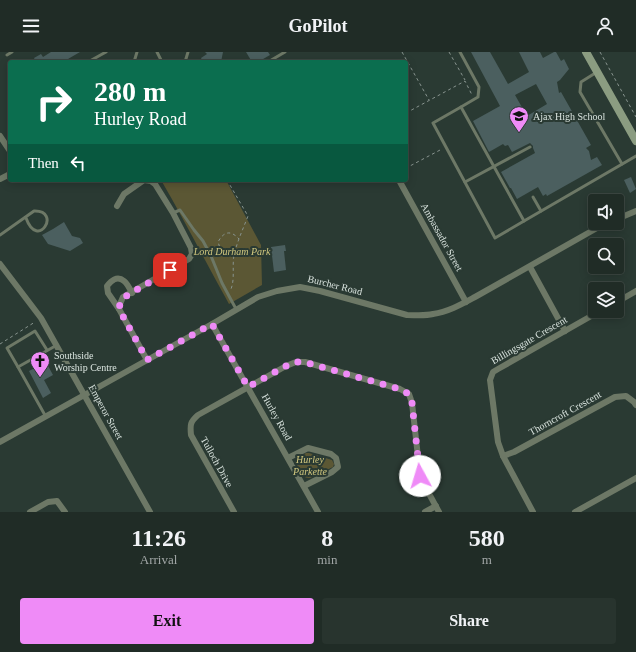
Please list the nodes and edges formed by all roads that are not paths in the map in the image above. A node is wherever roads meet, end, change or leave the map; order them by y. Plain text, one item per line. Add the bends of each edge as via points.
1 (12, 52) edge
2 (106, 52) edge
3 (285, 52) edge
4 (460, 52) edge
5 (586, 52) edge
6 (7, 55) dead end
7 (92, 60) edge
8 (271, 60) edge
9 (597, 72) junction
10 (461, 107) junction
11 (0, 136) edge
12 (636, 141) edge
13 (530, 147) dead end
14 (8, 148) edge
15 (636, 156) edge
16 (622, 164) junction
17 (494, 166) junction
18 (141, 182) edge
19 (152, 182) edge
20 (400, 182) dead end
21 (465, 182) junction
22 (533, 197) dead end
23 (117, 206) dead end
24 (541, 211) junction
25 (636, 211) edge
26 (173, 213) junction
27 (624, 216) edge
28 (26, 218) junction
29 (524, 221) junction
30 (594, 230) edge
31 (0, 235) edge
32 (0, 264) edge
33 (530, 267) junction
34 (636, 291) edge
35 (132, 292) junction
36 (624, 298) edge
37 (466, 302) junction
38 (119, 309) junction
39 (236, 309) junction
40 (588, 318) edge
41 (212, 324) junction
42 (565, 331) junction
43 (57, 345) junction
44 (47, 350) junction
45 (147, 360) junction
46 (18, 367) junction
47 (248, 387) junction
48 (85, 395) junction
49 (636, 405) edge
50 (46, 417) junction
51 (0, 442) edge
52 (503, 456) junction
53 (288, 458) junction
54 (636, 478) edge
55 (304, 486) junction
56 (437, 509) edge
57 (30, 512) edge
58 (65, 512) edge
59 (150, 512) edge
60 (234, 512) edge
61 (318, 512) edge
62 (425, 512) edge
63 (533, 512) edge
64 (575, 512) edge

1 - 6 lane
2 - 7 lane
3 - 8 lane
4 - 10 lane via 479,87 478,97
5 - 9 main road
9 - 12 main road
9 - 16 lane via 581,82 580,92
10 - 17 lane
10 - 21 lane via 433,123
11 - 14 street
13 - 17 lane
15 - 16 lane
16 - 24 lane
17 - 21 lane
17 - 29 lane
18 - 23 street via 124,194
19 - 26 street
20 - 37 street, Ambassador Street
21 - 29 lane via 495,238
22 - 24 lane
24 - 29 lane
25 - 27 street
26 - 35 street via 192,254 189,259
26 - 39 lane via 180,210 203,241
28 - 28 lane via 34,211 40,211 47,218 47,223 45,228 36,230 28,224
28 - 31 lane
30 - 33 street, Burcher Road
32 - 43 street, Emperor Street via 41,318
33 - 37 street, Burcher Road
33 - 42 street
34 - 36 street
35 - 38 street via 123,298
35 - 38 street via 124,281 118,278 107,286 108,294
37 - 39 street, Burcher Road via 434,314 407,315 300,287 258,297
38 - 45 street
39 - 41 street, Burcher Road
40 - 42 street, Billingsgate Crescent
41 - 45 street, Burcher Road
41 - 47 street, Hurley Road
42 - 52 street, Billingsgate Crescent via 493,372 490,380 498,442
43 - 44 lane
43 - 48 street, Emperor Street
44 - 46 lane
44 - 46 lane via 35,332 7,348
45 - 48 street, Burcher Road
46 - 50 lane
47 - 53 street, Hurley Road
47 - 56 street, Tulloch Drive via 286,366 304,362 400,389 409,394 420,476
47 - 60 street, Tulloch Drive via 198,415 190,426 191,435
48 - 50 street, Burcher Road
48 - 59 street, Emperor Street
49 - 52 street, Thorncroft Crescent via 626,396 614,397
50 - 51 street, Burcher Road
52 - 63 street, Billingsgate Crescent
53 - 55 street, Hurley Road
53 - 55 street via 308,448 331,454 336,458 338,467
54 - 64 street
55 - 61 street, Hurley Road
56 - 62 street
57 - 58 street via 48,502 57,501

